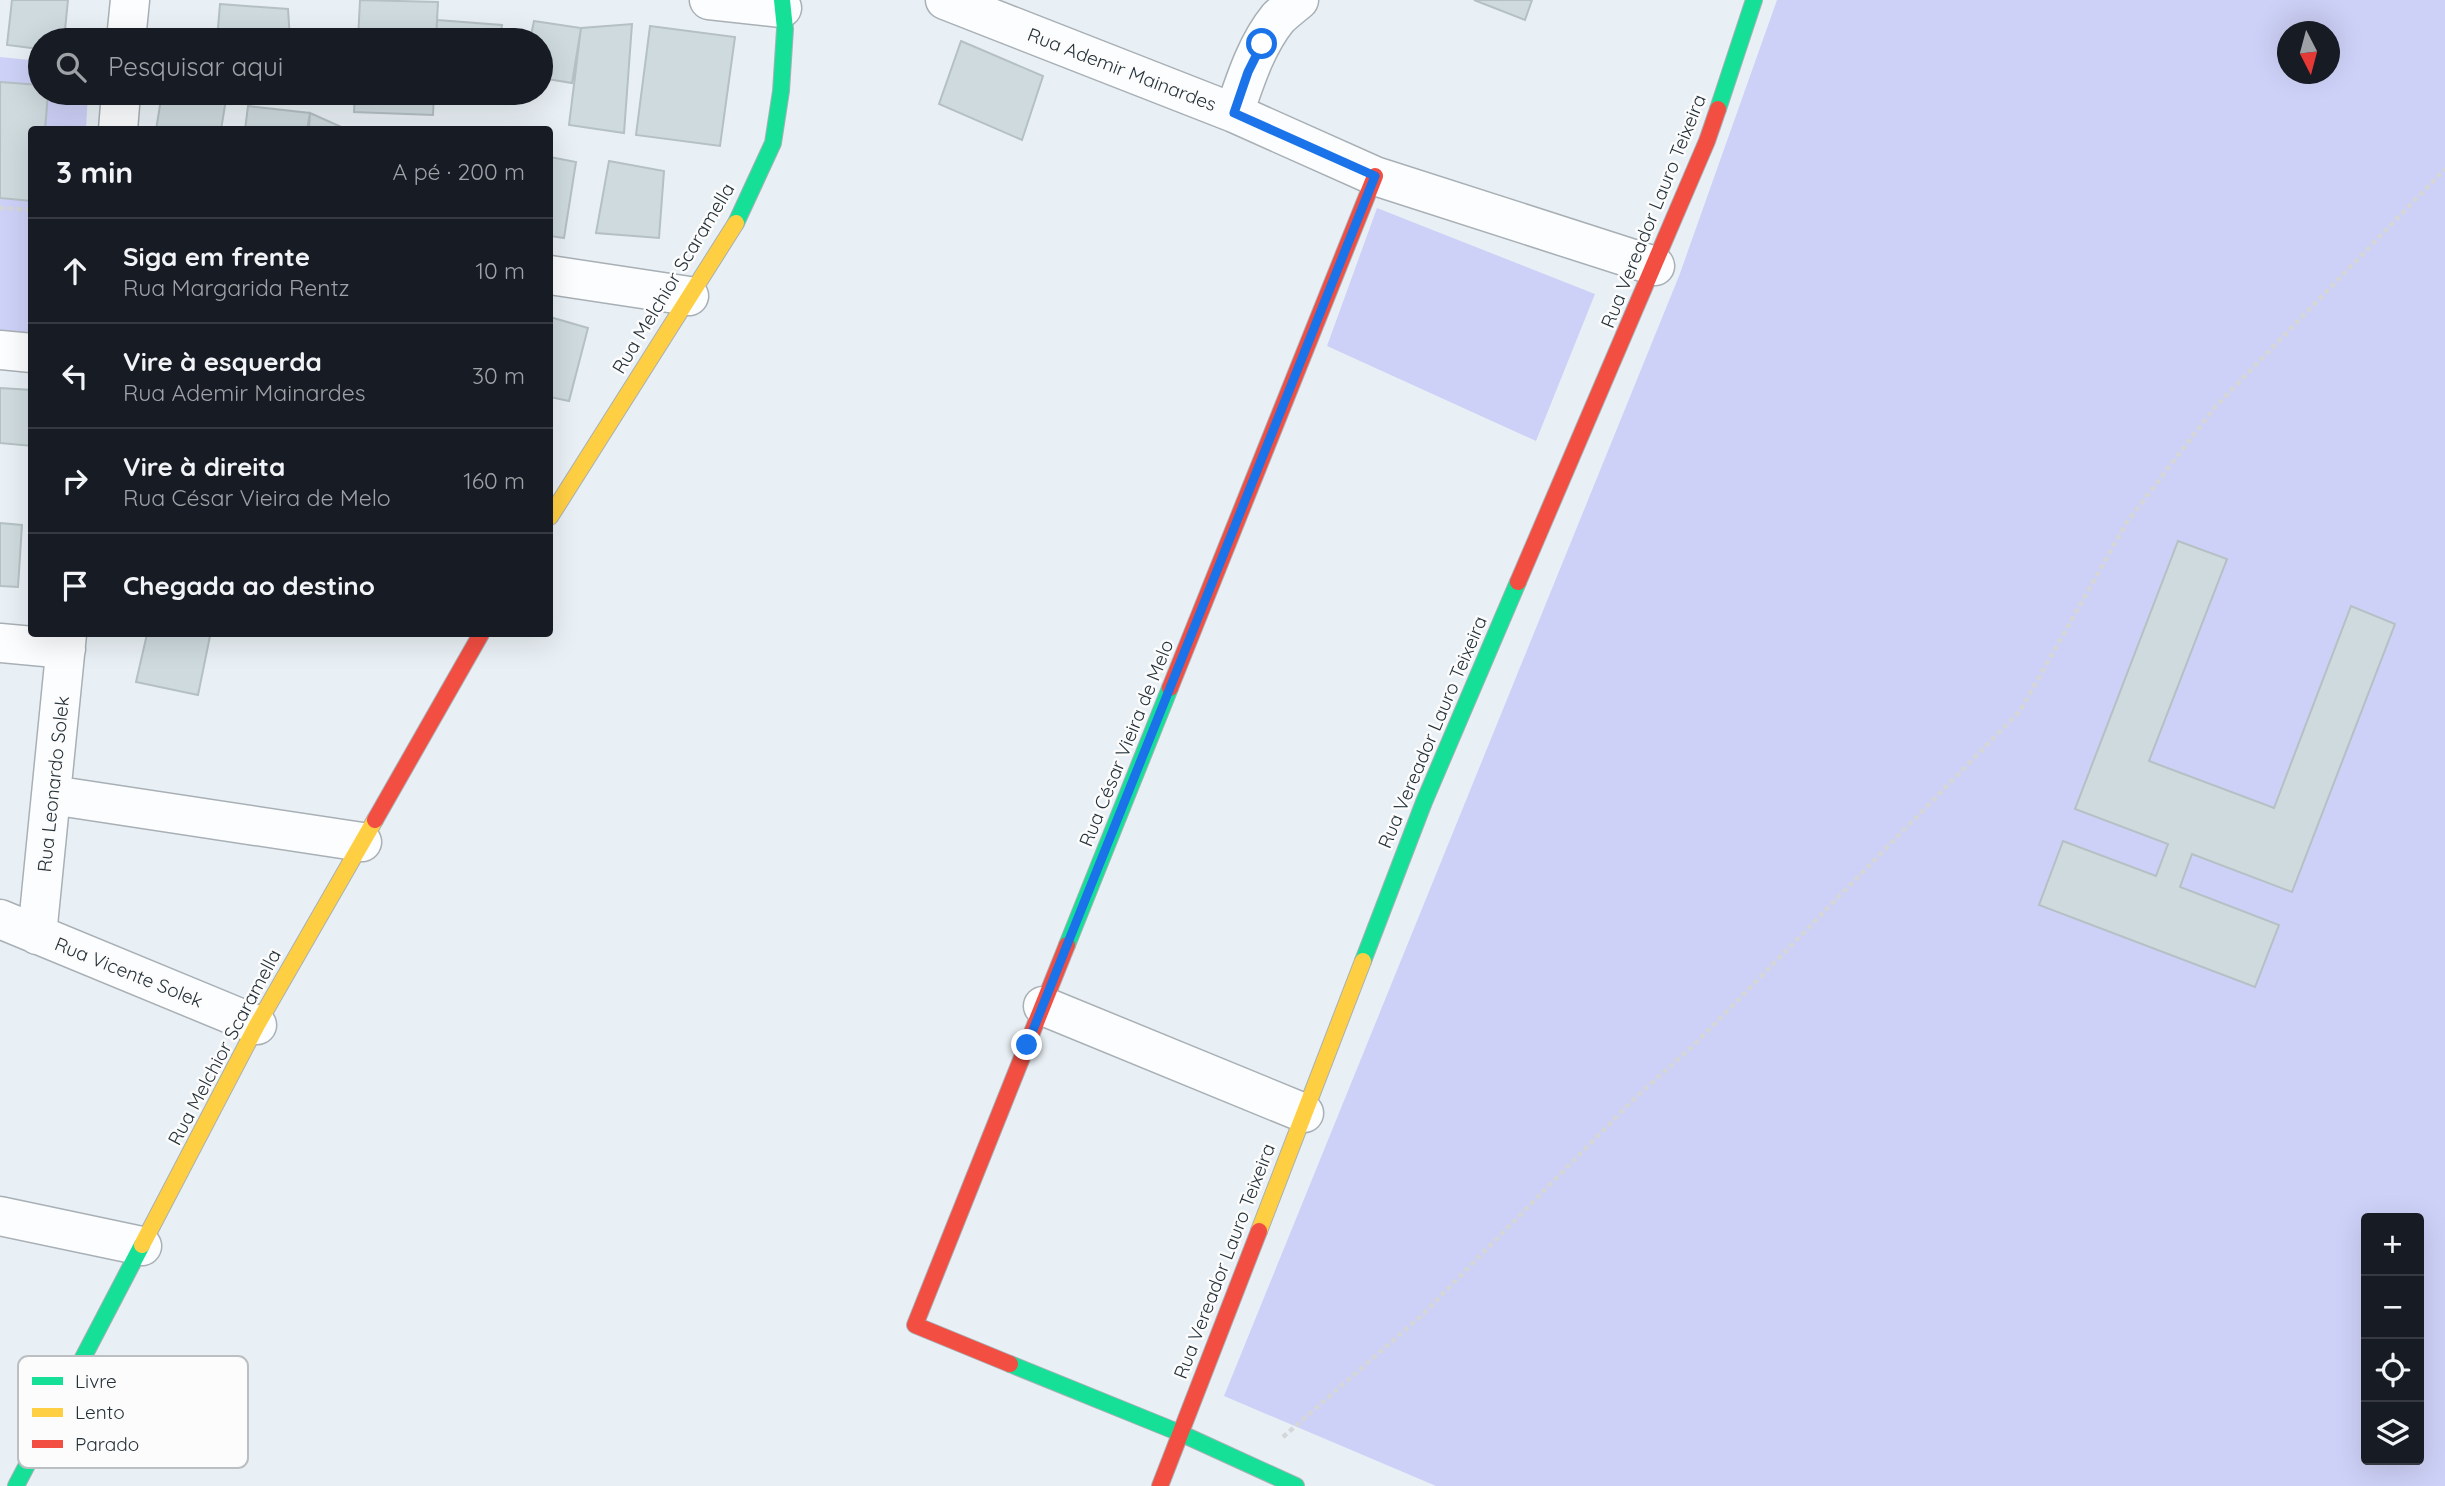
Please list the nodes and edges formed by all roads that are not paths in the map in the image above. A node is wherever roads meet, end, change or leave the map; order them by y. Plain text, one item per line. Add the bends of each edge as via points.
1 (130, 0) edge
2 (709, 0) edge
3 (945, 0) edge
4 (1299, 0) edge
5 (1754, 0) edge
6 (782, 4) edge
7 (127, 28) edge
8 (120, 105) edge
9 (1234, 113) junction
10 (118, 126) edge
11 (1375, 176) junction
12 (1655, 266) junction
13 (553, 275) edge
14 (689, 296) junction
15 (0, 350) edge
16 (28, 353) edge
17 (553, 512) edge
18 (479, 637) edge
19 (67, 641) edge
20 (0, 643) edge
21 (52, 795) junction
22 (362, 842) junction
23 (0, 919) edge
24 (37, 934) junction
25 (1043, 1006) junction
26 (257, 1025) junction
27 (1304, 1113) junction
28 (0, 1216) edge
29 (142, 1246) junction
30 (84, 1356) edge
31 (1180, 1433) junction
32 (25, 1468) edge
33 (16, 1486) edge
34 (1160, 1486) edge
35 (1296, 1486) edge

1 - 7 street
2 - 6 street
3 - 9 street, Rua Ademir Mainardes
4 - 9 street via 1278,19 1262,44
5 - 12 street, Rua Vereador Lauro Teixeira via 1707,141
6 - 14 street, Rua Melchior Scaramella via 785,29 773,143 739,218
8 - 10 street
9 - 11 street, Rua Ademir Mainardes
11 - 12 street, Rua Ademir Mainardes
11 - 25 street, Rua César Vieira de Melo
12 - 27 street, Rua Vereador Lauro Teixeira via 1424,802
13 - 14 street
14 - 17 street, Rua Melchior Scaramella
15 - 16 street
18 - 22 street, Rua Melchior Scaramella
19 - 20 street
19 - 21 street, Rua Leonardo Solek
21 - 22 street
21 - 24 street, Rua Leonardo Solek
22 - 26 street, Rua Melchior Scaramella
23 - 24 street, Rua Vicente Solek
24 - 26 street, Rua Vicente Solek
25 - 27 street
25 - 31 street, Rua César Vieira de Melo via 915,1325
26 - 29 street, Rua Melchior Scaramella
27 - 31 street, Rua Vereador Lauro Teixeira
28 - 29 street
29 - 30 street, Rua Melchior Scaramella
31 - 34 street, Rua Vereador Lauro Teixeira
31 - 35 street
32 - 33 street, Rua Melchior Scaramella

